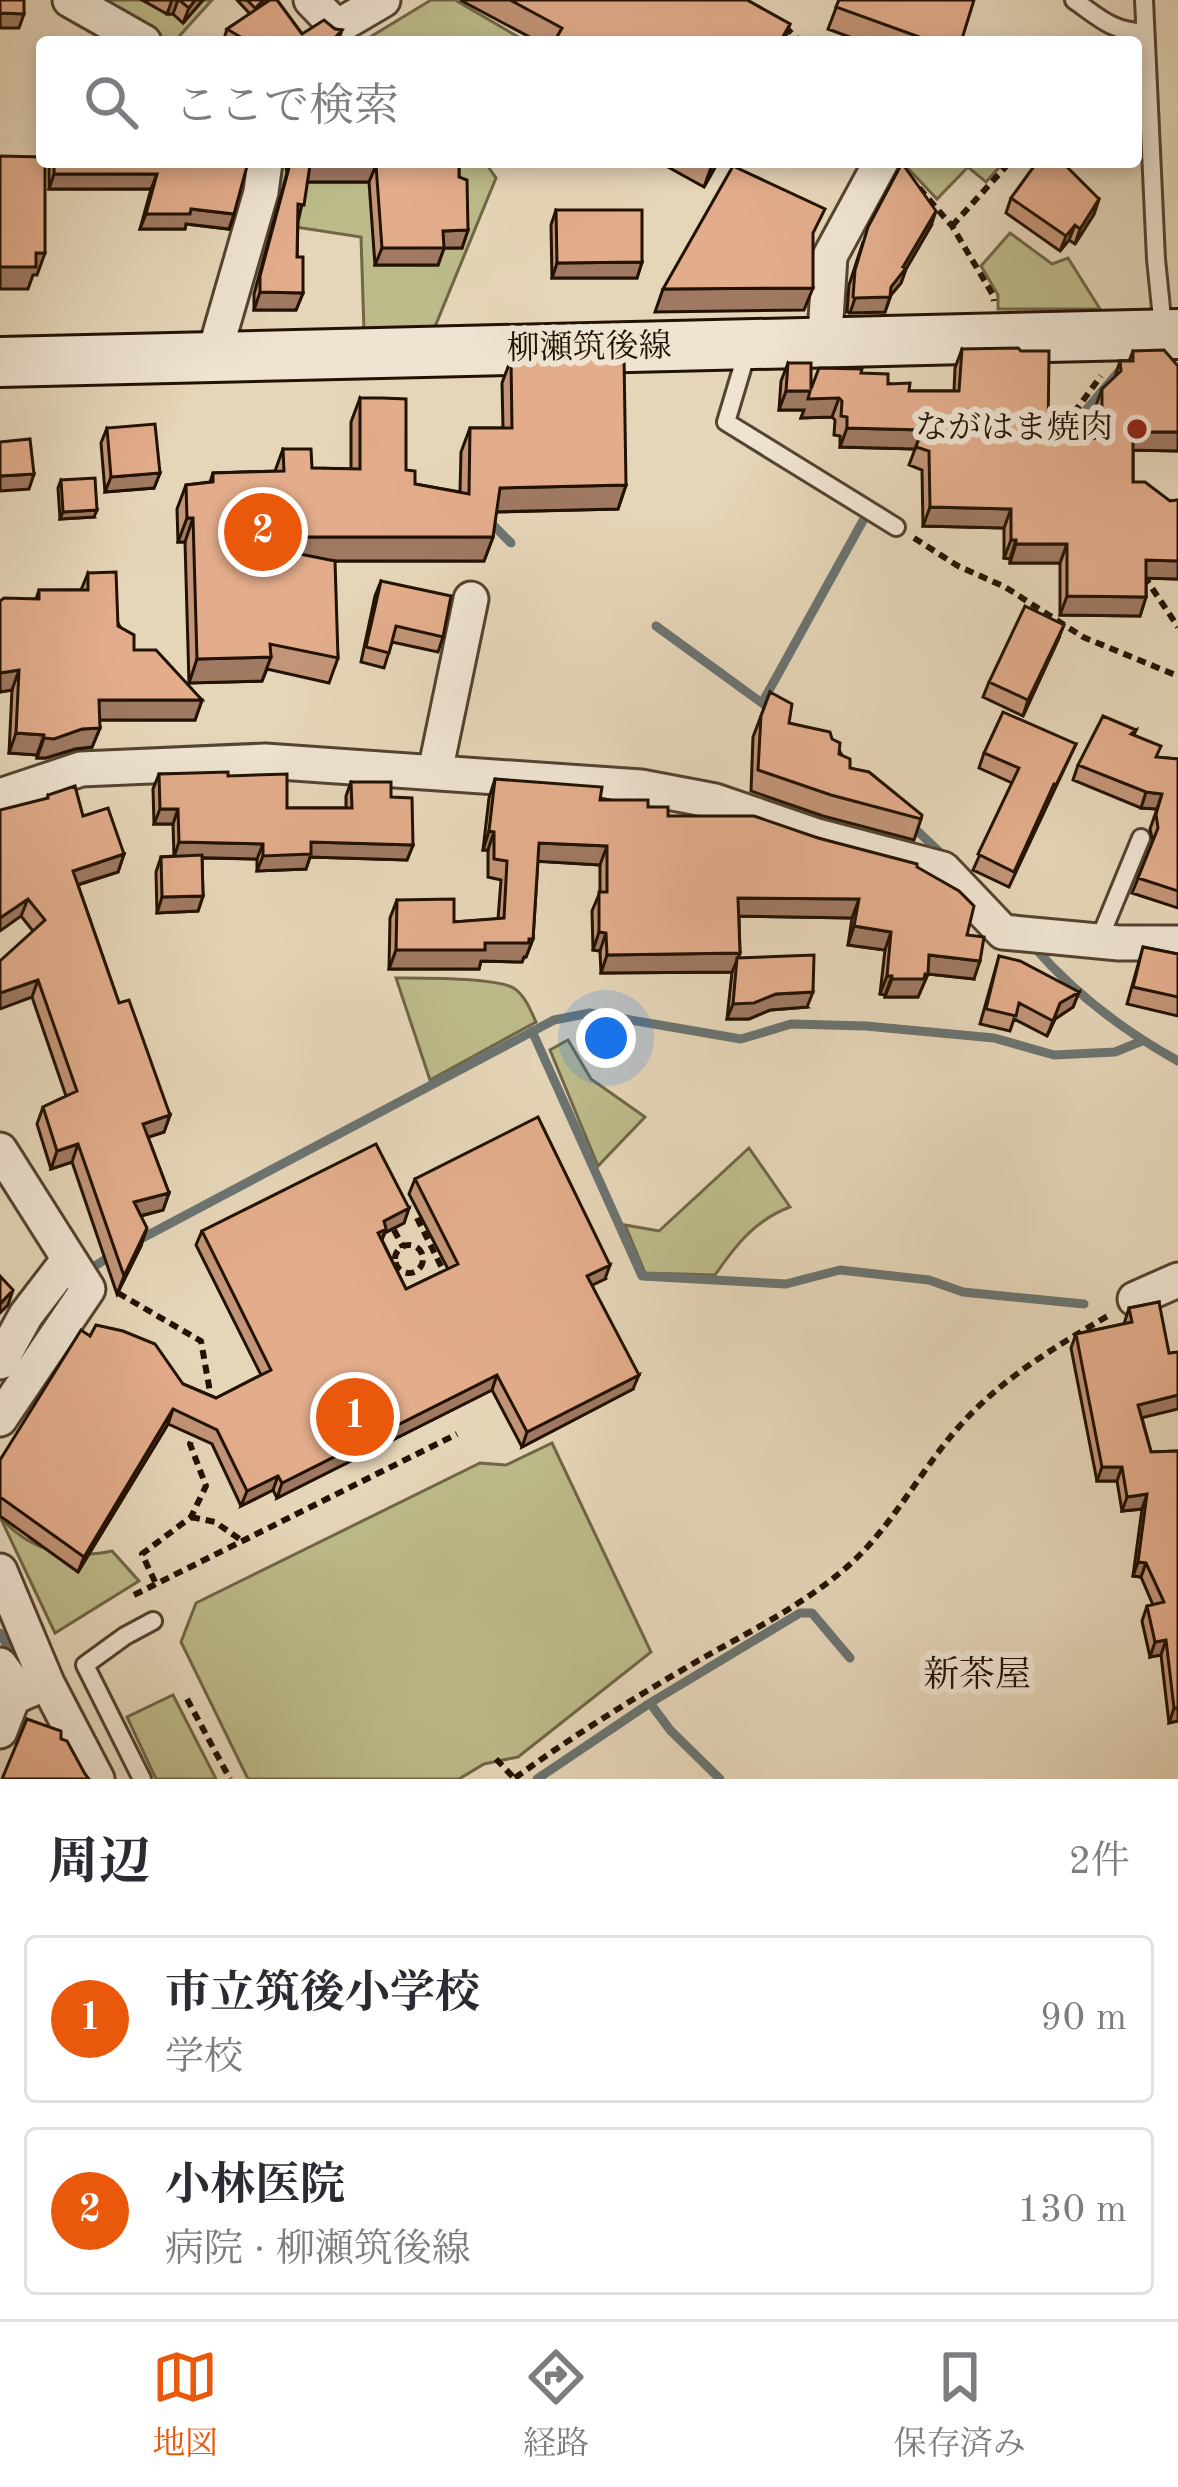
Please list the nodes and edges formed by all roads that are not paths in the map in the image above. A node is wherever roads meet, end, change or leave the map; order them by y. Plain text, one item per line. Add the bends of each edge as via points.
1 (70, 0) edge
2 (310, 0) edge
3 (383, 0) edge
4 (1074, 0) edge
5 (1144, 0) edge
6 (1144, 32) junction
7 (133, 36) edge
8 (264, 168) edge
9 (896, 170) edge
10 (1159, 335) edge
11 (827, 344) junction
12 (749, 345) junction
13 (213, 358) junction
14 (0, 362) edge
15 (896, 527) road end
16 (471, 599) dead end
17 (435, 772) junction
18 (0, 796) edge
19 (1141, 838) dead end
20 (1099, 940) junction
21 (1178, 943) edge
22 (0, 1150) edge
23 (69, 1259) junction
24 (1178, 1280) edge
25 (1135, 1299) road end
26 (0, 1362) edge
27 (0, 1419) edge
28 (0, 1571) edge
29 (153, 1622) dead end
30 (0, 1665) edge
31 (34, 1688) junction
32 (0, 1731) edge
33 (98, 1779) edge
34 (142, 1779) edge

1 - 7 street
2 - 3 street via 337,27
4 - 6 lane via 1113,28
5 - 6 lane
6 - 10 lane
8 - 13 street
9 - 11 street via 830,256
10 - 11 main road, 柳瀬筑後線
11 - 12 main road, 柳瀬筑後線
12 - 13 main road, 柳瀬筑後線
12 - 15 lane via 726,422
13 - 14 main road, 柳瀬筑後線
16 - 17 street
17 - 18 street via 265,761 81,769
17 - 20 street via 715,801 943,869 1003,932
19 - 20 lane
20 - 21 street
22 - 23 street
23 - 26 street
23 - 27 street via 88,1289
24 - 25 street
28 - 31 street
29 - 34 lane via 85,1664
30 - 31 street
31 - 32 street via 13,1697
31 - 33 street

